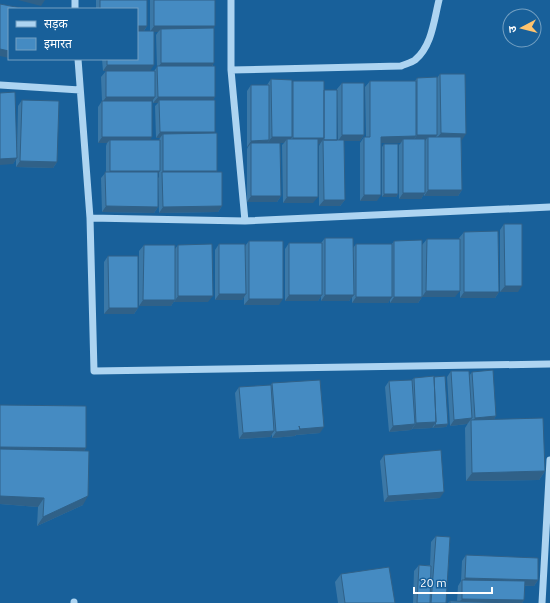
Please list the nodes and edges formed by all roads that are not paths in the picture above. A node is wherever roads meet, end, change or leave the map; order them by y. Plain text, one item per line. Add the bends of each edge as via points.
1 (231, 0) edge
2 (439, 0) edge
3 (78, 60) edge
4 (231, 70) junction
5 (0, 85) edge
6 (80, 90) junction
7 (550, 207) edge
8 (90, 218) junction
9 (245, 221) junction
10 (550, 364) edge
11 (550, 460) edge
12 (542, 603) edge

1 - 4 street
2 - 4 street via 431,36 424,50 414,60 401,66
3 - 6 street
4 - 9 street
5 - 6 street
6 - 8 street
7 - 9 street
8 - 9 street
8 - 10 street via 94,371
11 - 12 street

